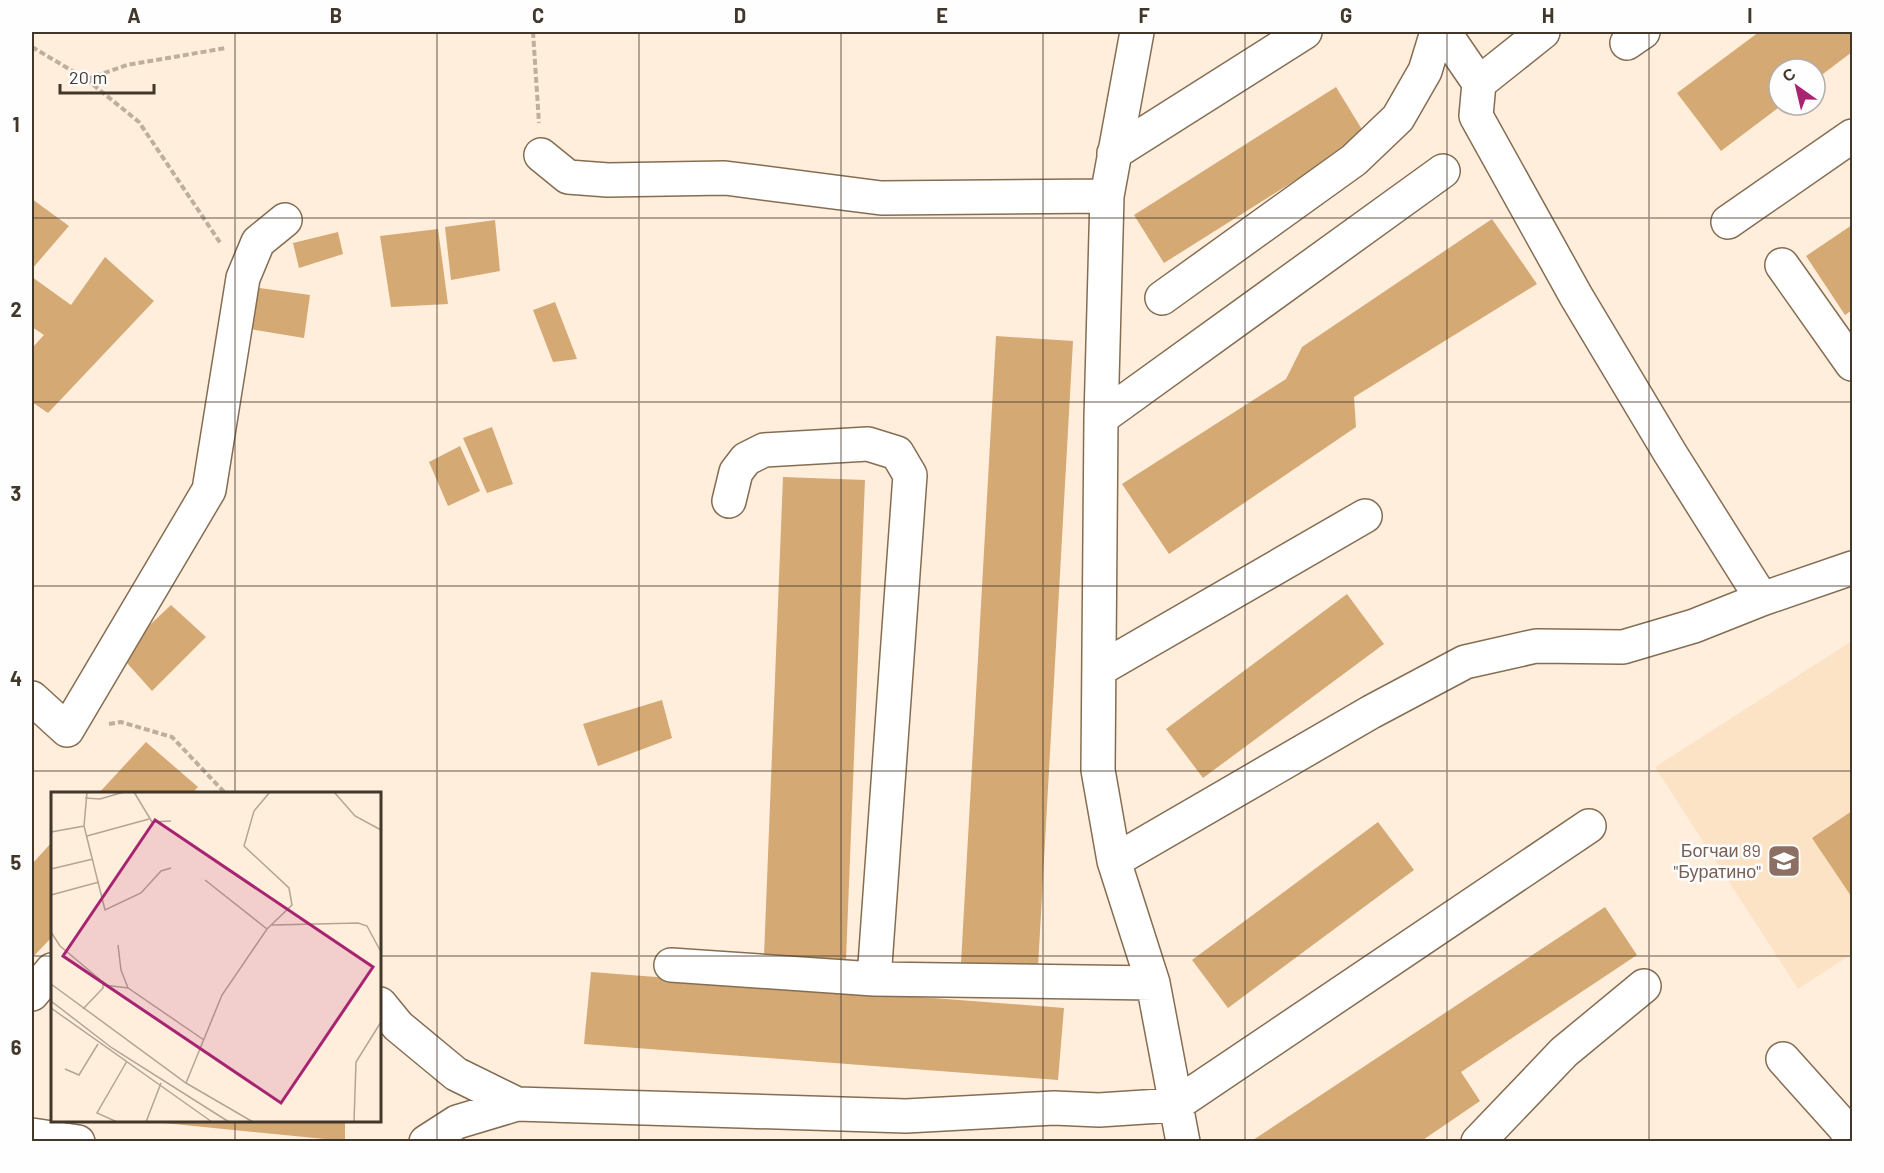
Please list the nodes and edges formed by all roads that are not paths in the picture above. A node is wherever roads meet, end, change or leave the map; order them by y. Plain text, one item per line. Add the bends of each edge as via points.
1 (1137, 32) edge
2 (1305, 32) edge
3 (1437, 32) edge
4 (1444, 32) edge
5 (1543, 32) edge
6 (1479, 83) junction
7 (1852, 136) edge
8 (1114, 153) junction
9 (541, 155) road end
10 (1443, 171) dead end
11 (1107, 196) junction
12 (285, 220) dead end
13 (1728, 222) dead end
14 (1782, 265) dead end
15 (1162, 298) dead end
16 (1852, 364) edge
17 (1101, 418) junction
18 (729, 501) dead end
19 (1365, 516) dead end
20 (1852, 568) edge
21 (1762, 599) junction
22 (1100, 669) junction
23 (32, 698) edge
24 (1589, 826) dead end
25 (1114, 861) junction
26 (671, 965) dead end
27 (51, 971) edge
28 (874, 979) junction
29 (1153, 983) junction
30 (1644, 986) dead end
31 (32, 994) edge
32 (381, 1005) edge
33 (1783, 1059) dead end
34 (517, 1104) junction
35 (1175, 1105) junction
36 (32, 1135) edge
37 (1840, 1136) edge
38 (78, 1142) edge
39 (426, 1142) edge
40 (1183, 1142) edge
41 (1478, 1142) edge

1 - 8 street
2 - 8 street
3 - 15 street via 1425,71 1398,118 1354,160
4 - 6 street
5 - 6 street
6 - 21 street via 1476,116 1576,296
7 - 13 street
8 - 11 street
9 - 11 street via 568,177 608,180 725,178 880,198
10 - 17 street
11 - 17 street
12 - 23 street via 258,242 243,278 209,490 67,730
14 - 16 street
17 - 22 street
18 - 28 street via 736,472 746,459 764,450 868,444 897,453 910,475
19 - 22 street
20 - 21 street
21 - 25 street via 1694,626 1623,647 1536,646 1465,662
22 - 25 street via 1098,770
24 - 35 street
25 - 29 street
26 - 28 street
27 - 31 street
28 - 29 street
29 - 35 street
30 - 41 street via 1564,1052
32 - 34 street via 398,1026 456,1074
33 - 37 street
34 - 35 street via 906,1116
34 - 39 street via 457,1122
35 - 40 street
36 - 38 street

